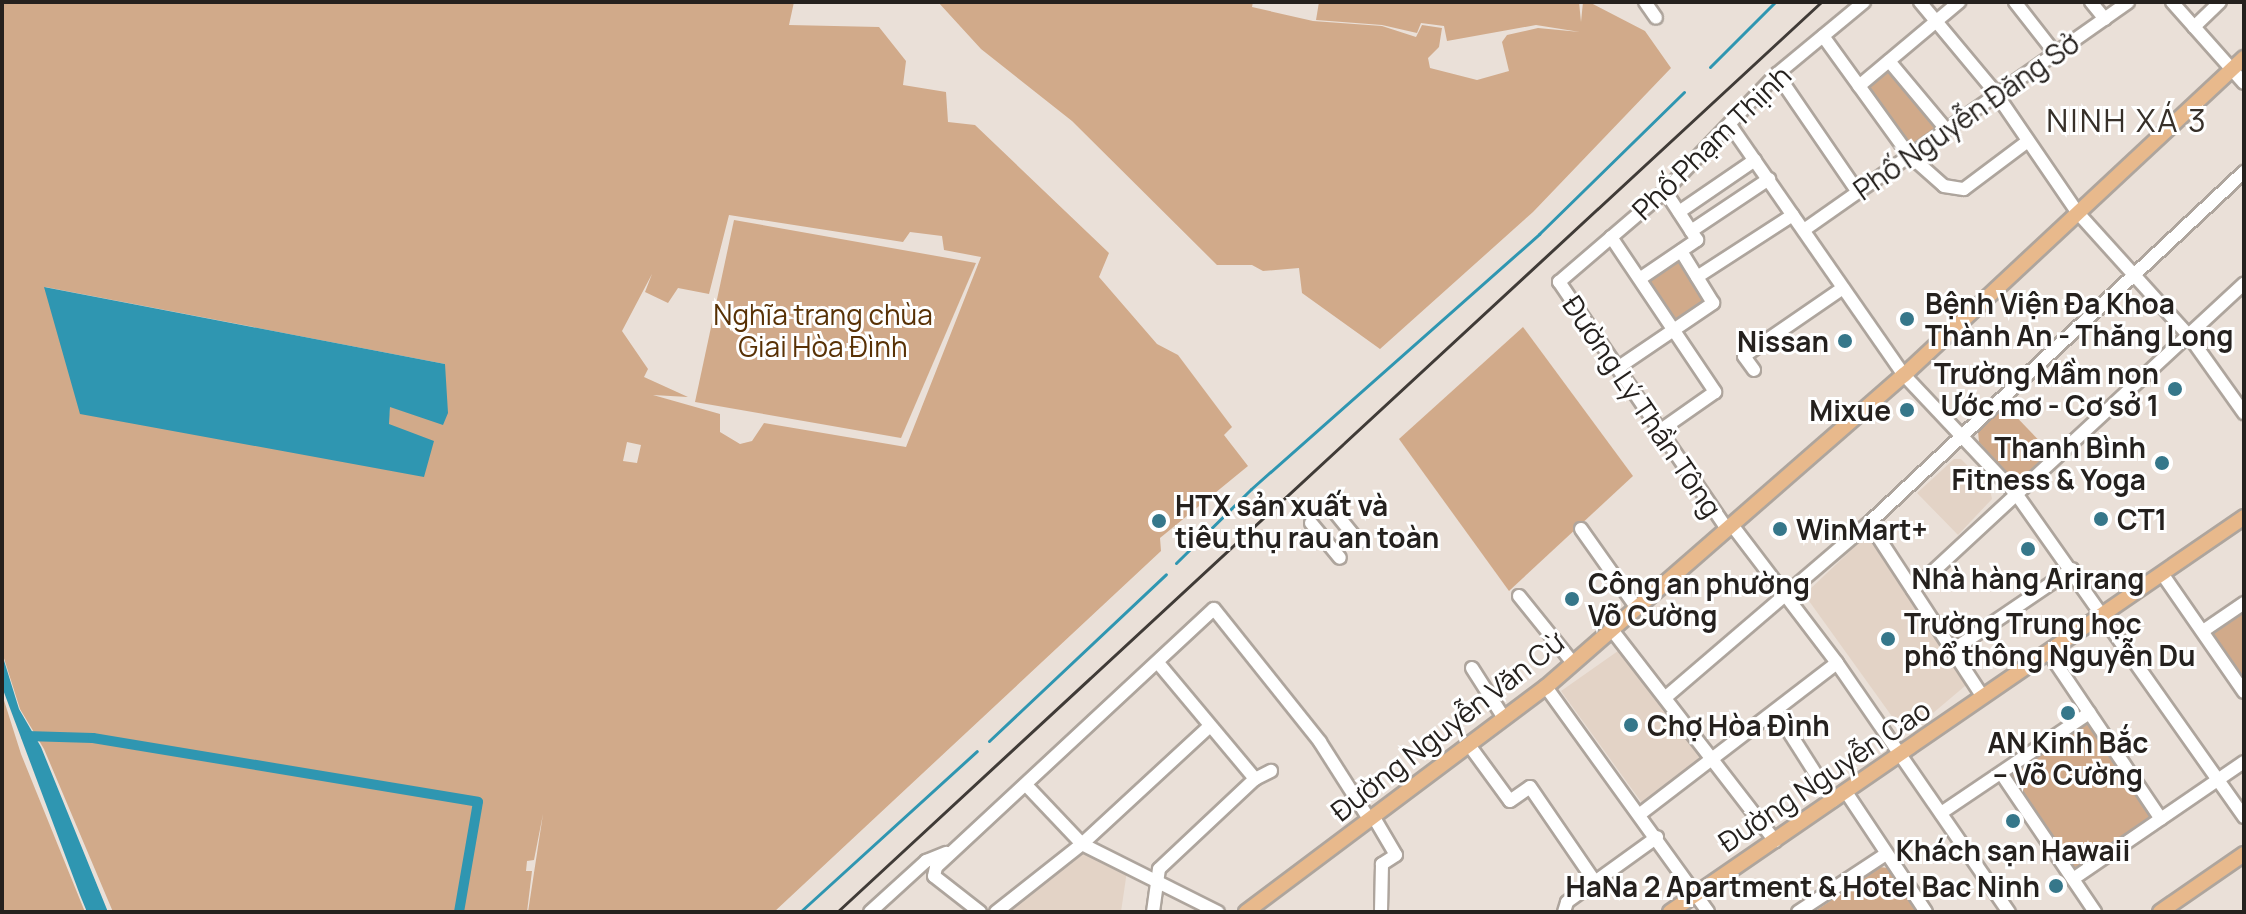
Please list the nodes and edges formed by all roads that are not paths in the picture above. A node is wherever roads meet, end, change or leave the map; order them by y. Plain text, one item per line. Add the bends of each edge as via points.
1 (1645, 2) edge
2 (1864, 2) edge
3 (1920, 2) edge
4 (1959, 2) edge
5 (2015, 2) edge
6 (2091, 2) edge
7 (2128, 2) edge
8 (2172, 2) edge
9 (2220, 2) edge
10 (1656, 18) dead end
11 (2105, 19) junction
12 (1936, 21) junction
13 (2194, 27) junction
14 (1823, 36) junction
15 (2054, 52) junction
16 (2244, 58) edge
17 (1889, 61) junction
18 (2232, 70) junction
19 (1777, 74) junction
20 (2244, 83) edge
21 (1859, 86) junction
22 (1995, 92) junction
23 (1730, 125) junction
24 (1945, 128) junction
25 (2028, 141) junction
26 (1908, 154) junction
27 (1755, 160) junction
28 (2244, 172) edge
29 (1769, 179) junction
30 (1665, 191) junction
31 (1857, 191) junction
32 (1679, 212) junction
33 (2078, 213) junction
34 (1793, 215) junction
35 (1804, 230) junction
36 (1691, 231) junction
37 (1611, 237) junction
38 (1681, 251) junction
39 (2135, 276) junction
40 (1697, 277) junction
41 (1641, 278) junction
42 (1559, 282) joint
43 (2244, 284) edge
44 (1843, 288) junction
45 (1676, 329) junction
46 (2189, 336) junction
47 (1736, 343) dead end
48 (1744, 356) junction
49 (1619, 367) junction
50 (1754, 370) dead end
51 (1904, 375) junction
52 (2244, 413) edge
53 (1661, 430) junction
54 (1961, 438) junction
55 (2017, 495) junction
56 (1329, 505) dead end
57 (2244, 517) edge
58 (1311, 523) dead end
59 (1869, 523) junction
60 (1729, 527) junction
61 (1581, 529) dead end
62 (1359, 542) dead end
63 (1340, 558) dead end
64 (2072, 569) junction
65 (2163, 575) junction
66 (1913, 590) junction
67 (1519, 596) dead end
68 (1788, 596) junction
69 (2244, 603) edge
70 (1637, 608) junction
71 (2105, 614) junction
72 (1612, 630) junction
73 (2203, 631) junction
74 (1953, 650) junction
75 (2049, 653) junction
76 (1573, 663) junction
77 (1837, 663) junction
78 (1159, 664) junction
79 (1472, 668) dead end
80 (1546, 687) junction
81 (2244, 692) edge
82 (1666, 697) junction
83 (1983, 697) junction
84 (1777, 713) junction
85 (2089, 713) junction
86 (1504, 718) junction
87 (1210, 726) junction
88 (1469, 745) junction
89 (1900, 755) junction
90 (1716, 759) junction
91 (2244, 762) edge
92 (1271, 771) dead end
93 (2001, 773) junction
94 (1255, 779) junction
95 (2218, 780) junction
96 (1027, 786) junction
97 (1839, 796) junction
98 (1941, 813) junction
99 (1640, 814) junction
100 (2244, 817) edge
101 (1371, 818) junction
102 (2161, 819) junction
103 (1657, 837) junction
104 (1775, 841) junction
105 (1082, 844) junction
106 (957, 848) junction
107 (1886, 854) junction
108 (2244, 854) edge
109 (2073, 879) junction
110 (1154, 880) junction
111 (1595, 882) junction
112 (1697, 894) junction
113 (870, 912) edge
114 (980, 912) edge
115 (996, 912) edge
116 (1153, 912) edge
117 (1218, 912) edge
118 (1246, 912) edge
119 (1381, 912) edge
120 (1564, 912) edge
121 (1670, 912) edge
122 (1708, 912) edge
123 (1798, 912) edge
124 (1926, 912) edge
125 (2009, 912) edge
126 (2095, 912) edge
127 (2160, 912) edge

1 - 10 street
2 - 14 street, Phố Phạm Thịnh
3 - 12 street
4 - 12 street
5 - 15 street
6 - 11 street
7 - 11 street, Phố Nguyễn Đăng Sở
8 - 13 street
9 - 13 street
11 - 15 street, Phố Nguyễn Đăng Sở
12 - 17 street
12 - 22 street
13 - 18 street
14 - 19 street, Phố Phạm Thịnh
14 - 21 street
15 - 22 street, Phố Nguyễn Đăng Sở
16 - 18 main road, Đường Nguyễn Văn Cừ
17 - 21 street
17 - 24 street
18 - 20 street
18 - 33 main road, Đường Nguyễn Văn Cừ
19 - 23 street, Phố Phạm Thịnh
19 - 31 street
21 - 26 street
22 - 24 street, Phố Nguyễn Đăng Sở
22 - 25 street
23 - 27 street
23 - 30 street, Phố Phạm Thịnh
24 - 26 street, Phố Nguyễn Đăng Sở
25 - 26 street via 1958,191 1938,182
25 - 33 street
26 - 31 street, Phố Nguyễn Đăng Sở
27 - 29 street
27 - 32 street
28 - 39 street
29 - 34 street
29 - 36 street
30 - 32 street
30 - 37 street, Phố Phạm Thịnh
31 - 35 street, Phố Nguyễn Đăng Sở
32 - 36 street
33 - 39 street
33 - 51 main road, Đường Nguyễn Văn Cừ
34 - 35 street
34 - 40 street
35 - 44 street
36 - 38 street via 1697,240
37 - 41 street
37 - 42 street, Phố Phạm Thịnh
38 - 40 street
38 - 41 street
39 - 46 street
39 - 54 street
40 - 45 street via 1713,303
41 - 45 street
42 - 49 street, Đường Lý Thần Tông
43 - 46 street
44 - 48 street
44 - 51 street
45 - 49 street
45 - 53 street via 1714,395
46 - 52 street
46 - 55 street
47 - 48 street
48 - 50 street
49 - 53 street, Đường Lý Thần Tông
51 - 54 street
51 - 60 main road, Đường Nguyễn Văn Cừ
53 - 60 street, Đường Lý Thần Tông
54 - 55 street
54 - 59 street
55 - 64 street
55 - 66 street
56 - 62 street
57 - 65 main road, Đường Nguyễn Cao
58 - 63 street
59 - 66 street
59 - 68 street
60 - 68 street, Đường Lý Thần Tông
60 - 70 main road, Đường Nguyễn Văn Cừ
61 - 70 street
64 - 71 street
64 - 74 street
65 - 71 main road, Đường Nguyễn Cao
65 - 73 street
66 - 74 street
67 - 76 street
68 - 77 street, Đường Lý Thần Tông
68 - 82 street
69 - 73 street
70 - 72 main road, Đường Nguyễn Văn Cừ
71 - 75 main road, Đường Nguyễn Cao
71 - 95 street
72 - 76 main road, Đường Nguyễn Văn Cừ
72 - 82 street
73 - 81 street
74 - 83 street
75 - 83 main road, Đường Nguyễn Cao
75 - 85 street
76 - 80 main road, Đường Nguyễn Văn Cừ
77 - 84 street
77 - 89 street, Đường Lý Thần Tông
78 - 87 street
78 - 96 street
78 - 101 street via 1214,609 1320,742
79 - 86 street
80 - 86 main road, Đường Nguyễn Văn Cừ
80 - 99 street
82 - 90 street
83 - 89 main road, Đường Nguyễn Cao
84 - 90 street
84 - 97 street
85 - 93 street
85 - 102 street
86 - 88 main road, Đường Nguyễn Văn Cừ
87 - 94 street
87 - 105 street
88 - 101 main road, Đường Nguyễn Văn Cừ
88 - 111 street via 1510,801 1530,787
89 - 97 main road, Đường Nguyễn Cao
89 - 98 street, Đường Lý Thần Tông
90 - 99 street
90 - 104 street
91 - 95 street
92 - 94 street
93 - 98 street
93 - 109 street
94 - 110 street via 1159,869
95 - 100 street
95 - 102 street
96 - 105 street
96 - 106 street
97 - 104 main road, Đường Nguyễn Cao
97 - 107 street
98 - 125 street, Đường Lý Thần Tông
99 - 103 street
101 - 118 main road, Đường Nguyễn Văn Cừ
101 - 119 street via 1396,855 1382,864
102 - 109 street
103 - 111 street
103 - 112 street
104 - 112 main road, Đường Nguyễn Cao
105 - 110 street
105 - 115 street
106 - 113 street via 926,861
106 - 114 street via 934,876
107 - 123 street
107 - 124 street
108 - 127 main road
109 - 126 street
110 - 116 street
110 - 117 street
111 - 120 street via 1567,902
112 - 121 main road, Đường Nguyễn Cao
112 - 122 street

